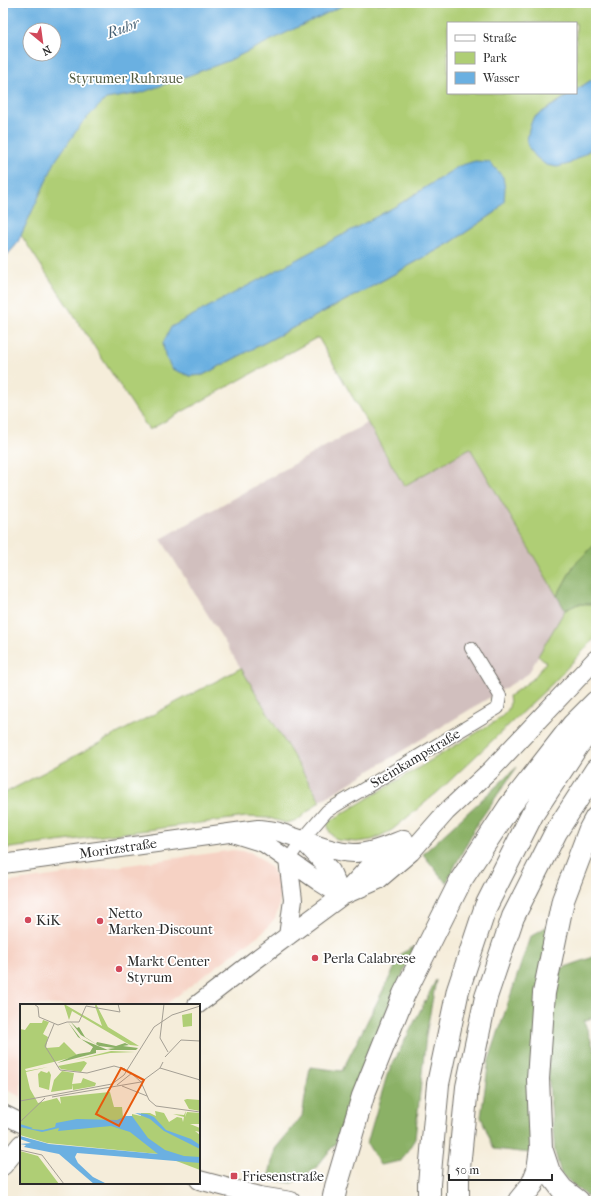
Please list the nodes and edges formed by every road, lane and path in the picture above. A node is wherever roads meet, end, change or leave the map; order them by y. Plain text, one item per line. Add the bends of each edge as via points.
1 (471, 648) dead end
2 (596, 659) edge
3 (596, 702) edge
4 (596, 724) edge
5 (596, 770) edge
6 (446, 812) junction
7 (596, 818) edge
8 (232, 833) junction
9 (404, 839) junction
10 (302, 840) junction
11 (288, 860) junction
12 (3, 864) edge
13 (342, 896) junction
14 (288, 936) junction
15 (198, 1004) edge
16 (3, 1114) edge
17 (20, 1122) edge
18 (20, 1145) edge
19 (541, 1148) junction
20 (3, 1166) edge
21 (200, 1180) edge
22 (291, 1201) edge
23 (333, 1201) edge
24 (429, 1201) edge
25 (458, 1201) edge
26 (519, 1201) edge
27 (578, 1201) edge

1 - 10 street, Steinkampstraße via 500,696 498,708 327,811
2 - 6 main road via 491,770
3 - 23 highway via 573,725 514,801 461,880 404,994 363,1096
4 - 24 highway via 578,745 532,815 486,906 458,990 438,1084
5 - 25 highway via 556,832 513,917 486,998 467,1087
6 - 9 main road
6 - 13 main road via 411,852 378,880
7 - 19 highway via 563,900 544,993 538,1079
8 - 10 main road, Moritzstraße via 258,829
8 - 11 main road, Moritzstraße via 264,843
8 - 12 main road, Moritzstraße
9 - 10 main road, Moritzstraße via 375,850 354,853
9 - 13 main road via 364,871
10 - 11 street, Steinkampstraße
10 - 13 main road via 331,870
11 - 13 main road, Moritzstraße
11 - 14 main road via 293,900
13 - 14 main road
14 - 15 main road
16 - 17 main road
18 - 20 main road
19 - 26 highway via 538,1170 532,1185
19 - 27 highway via 549,1172 562,1189
21 - 22 main road via 260,1196

